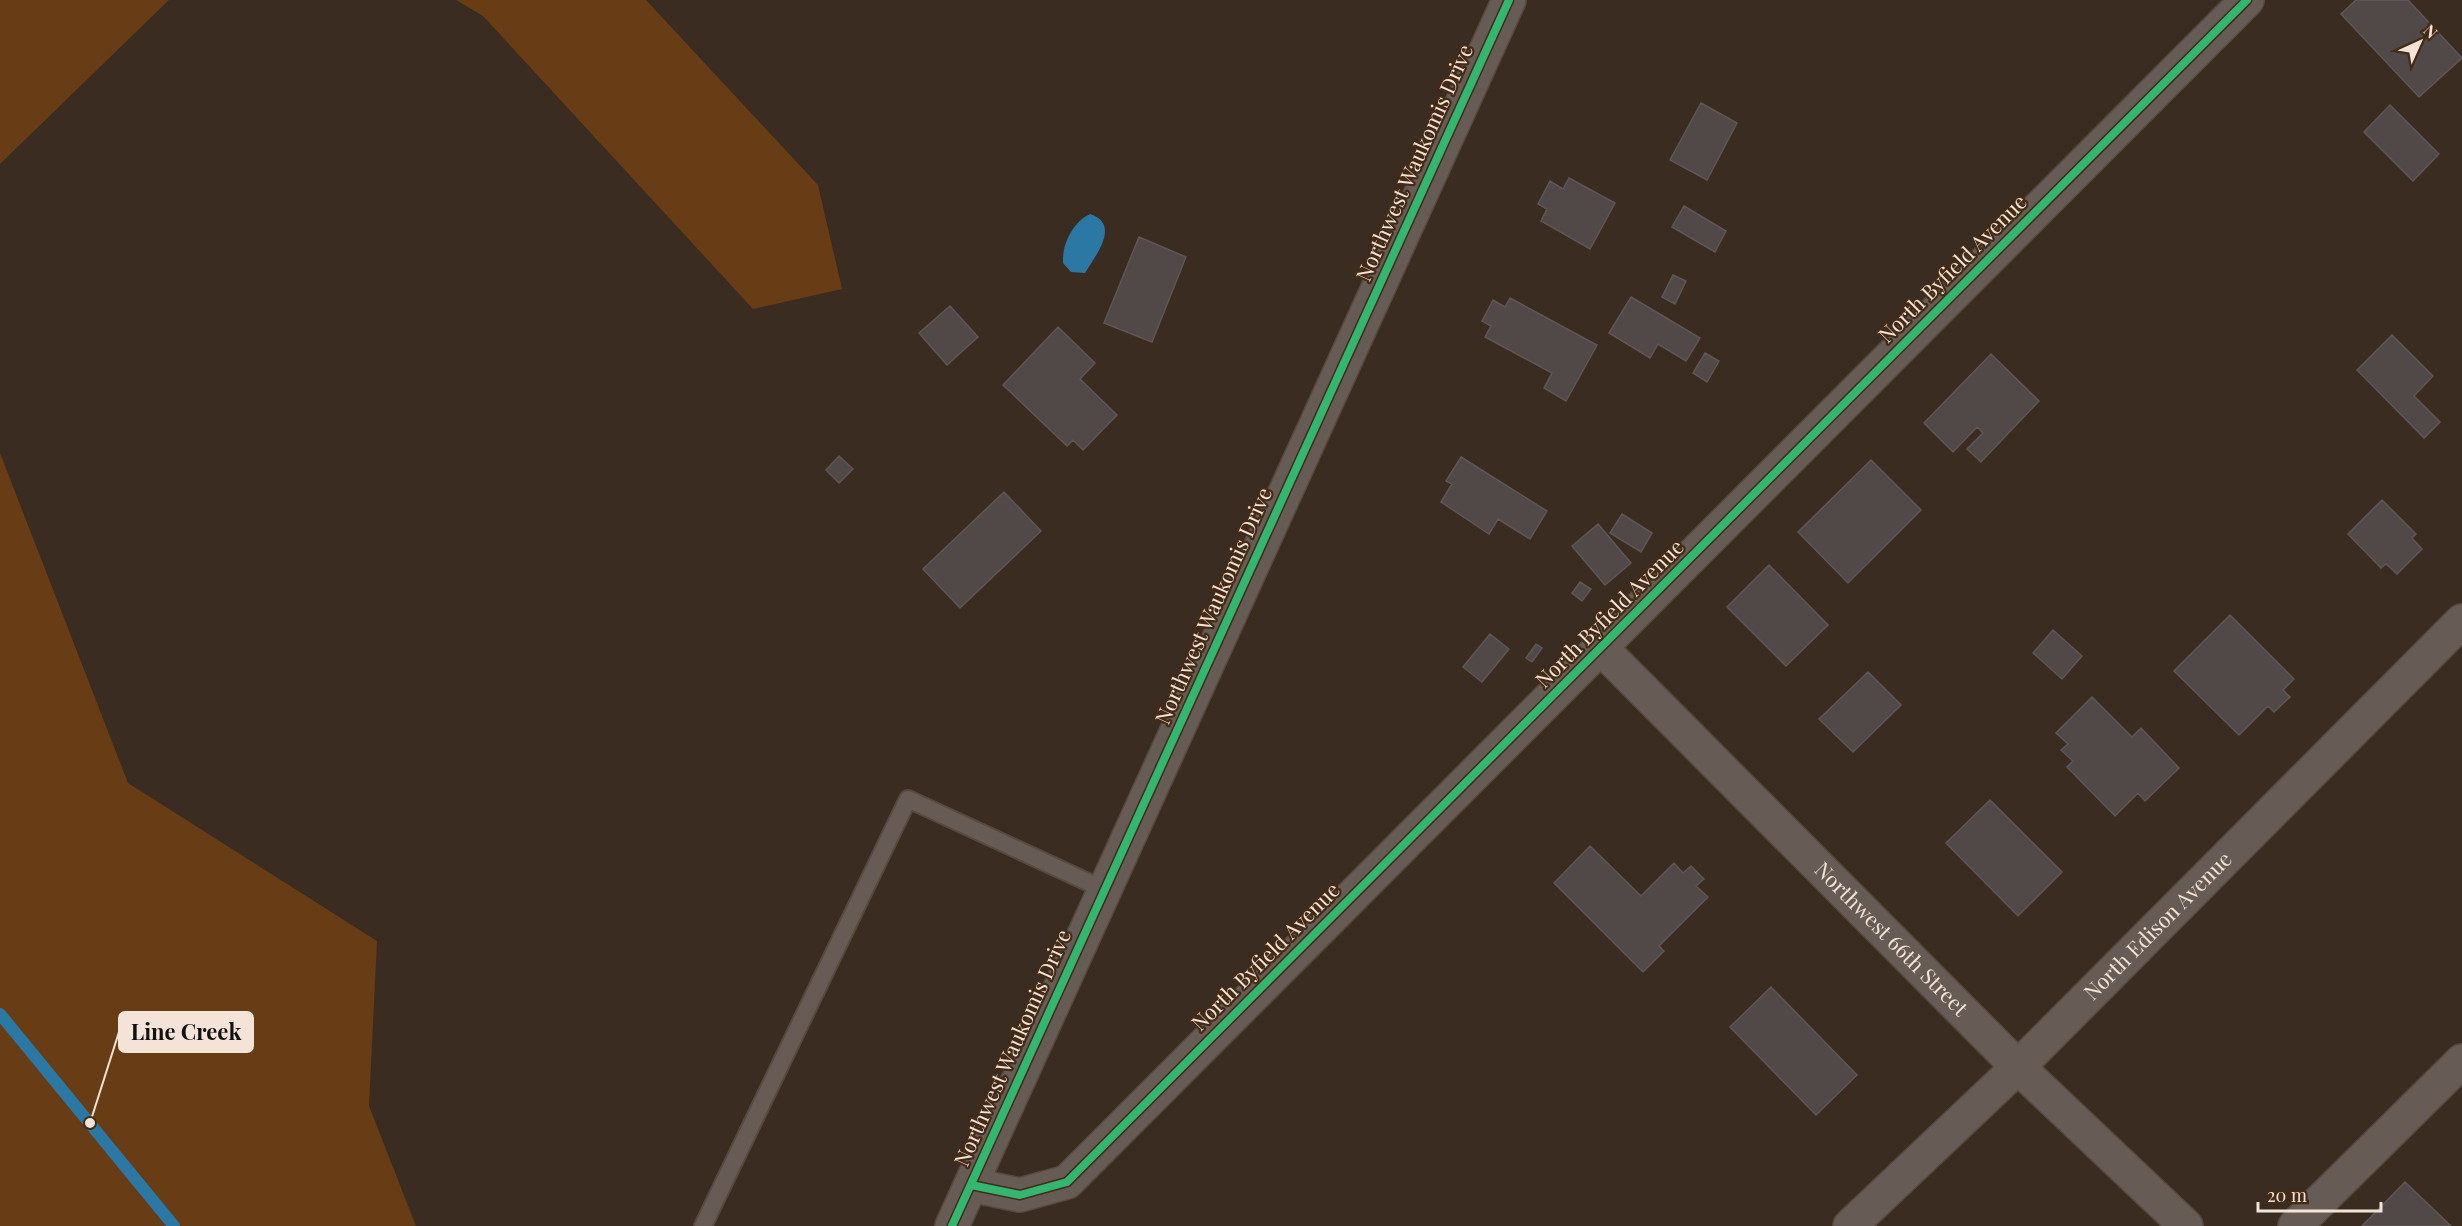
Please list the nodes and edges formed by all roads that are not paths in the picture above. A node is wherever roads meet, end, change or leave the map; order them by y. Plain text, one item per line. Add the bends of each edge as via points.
1 (1509, 0) edge
2 (2247, 0) edge
3 (2462, 621) edge
4 (1601, 648) junction
5 (1105, 890) junction
6 (2462, 1061) edge
7 (2018, 1067) junction
8 (971, 1185) junction
9 (703, 1226) edge
10 (952, 1226) edge
11 (1850, 1226) edge
12 (2186, 1226) edge
13 (2295, 1226) edge

1 - 5 street, Northwest Waukomis Drive
2 - 4 street, North Byfield Avenue
3 - 7 street, North Edison Avenue
4 - 7 street, Northwest 66th Street
4 - 8 street, North Byfield Avenue via 1067,1182 1020,1195
5 - 8 street, Northwest Waukomis Drive
5 - 9 lane via 908,800
6 - 13 street
7 - 11 street, North Edison Avenue
7 - 12 street, Northwest 66th Street
8 - 10 street, Northwest Waukomis Drive

